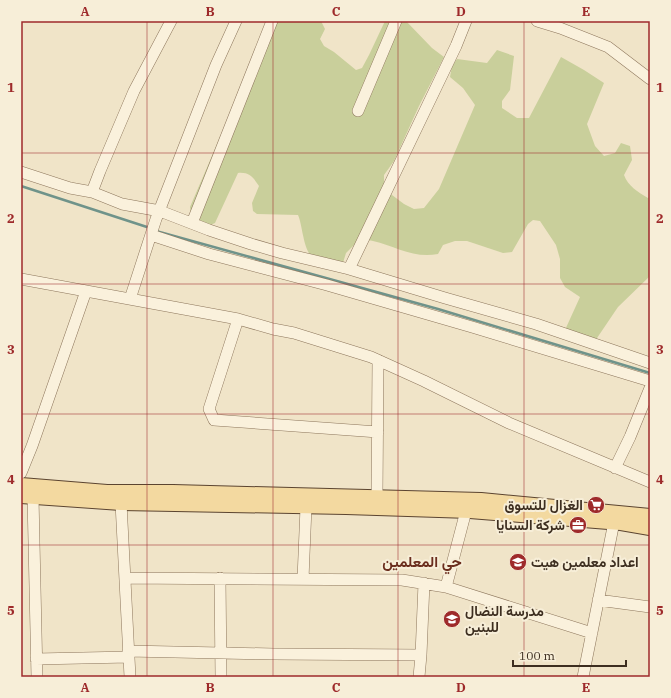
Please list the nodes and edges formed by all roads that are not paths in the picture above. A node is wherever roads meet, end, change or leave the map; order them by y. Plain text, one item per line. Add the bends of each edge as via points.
1 (171, 21) edge
2 (236, 21) edge
3 (272, 21) edge
4 (396, 21) edge
5 (466, 21) edge
6 (537, 21) edge
7 (650, 79) edge
8 (358, 111) dead end
9 (21, 172) edge
10 (92, 192) junction
11 (158, 215) junction
12 (192, 223) junction
13 (151, 234) junction
14 (349, 269) junction
15 (21, 280) edge
16 (86, 291) junction
17 (130, 299) junction
18 (238, 319) junction
19 (378, 360) junction
20 (650, 363) edge
21 (650, 381) edge
22 (650, 388) edge
23 (378, 432) junction
24 (615, 468) junction
25 (21, 473) edge
26 (650, 482) edge
27 (21, 485) edge
28 (27, 496) edge
29 (378, 497) junction
30 (121, 503) junction
31 (306, 507) junction
32 (466, 511) junction
33 (650, 516) edge
34 (614, 522) junction
35 (650, 528) edge
36 (125, 578) junction
37 (220, 578) junction
38 (303, 579) junction
39 (424, 583) junction
40 (446, 587) junction
41 (598, 600) junction
42 (650, 607) edge
43 (592, 633) junction
44 (221, 653) junction
45 (128, 654) junction
46 (421, 655) junction
47 (36, 659) junction
48 (36, 677) edge
49 (130, 677) edge
50 (220, 677) edge
51 (418, 677) edge
52 (585, 677) edge

1 - 10 street via 134,91
2 - 11 street via 216,65
3 - 12 street
4 - 8 street
5 - 14 street
6 - 7 street via 608,47
9 - 10 street via 70,188
10 - 11 street
11 - 12 street
11 - 13 street
12 - 14 street via 270,250
13 - 17 street
13 - 21 street via 209,254 472,326
14 - 20 street via 536,324
15 - 16 street
16 - 17 street
16 - 25 street
17 - 18 street
18 - 19 street via 294,333
18 - 23 street via 209,409 214,420
19 - 23 street
19 - 24 street via 509,423
22 - 24 street
23 - 29 street
24 - 26 street
27 - 29 main road via 107,492
28 - 30 main road
28 - 47 street
29 - 33 main road via 481,500
30 - 31 main road
30 - 36 street
31 - 32 main road
31 - 38 street
32 - 34 main road
32 - 40 street
34 - 35 main road
34 - 41 street
36 - 37 street
36 - 45 street
37 - 38 street
37 - 44 street
38 - 39 street via 402,580
39 - 40 street
39 - 46 street
40 - 43 street
41 - 42 street
41 - 43 street
43 - 52 street
44 - 45 street
44 - 46 street
44 - 50 street
45 - 47 street
45 - 49 street
46 - 51 street
47 - 48 street

